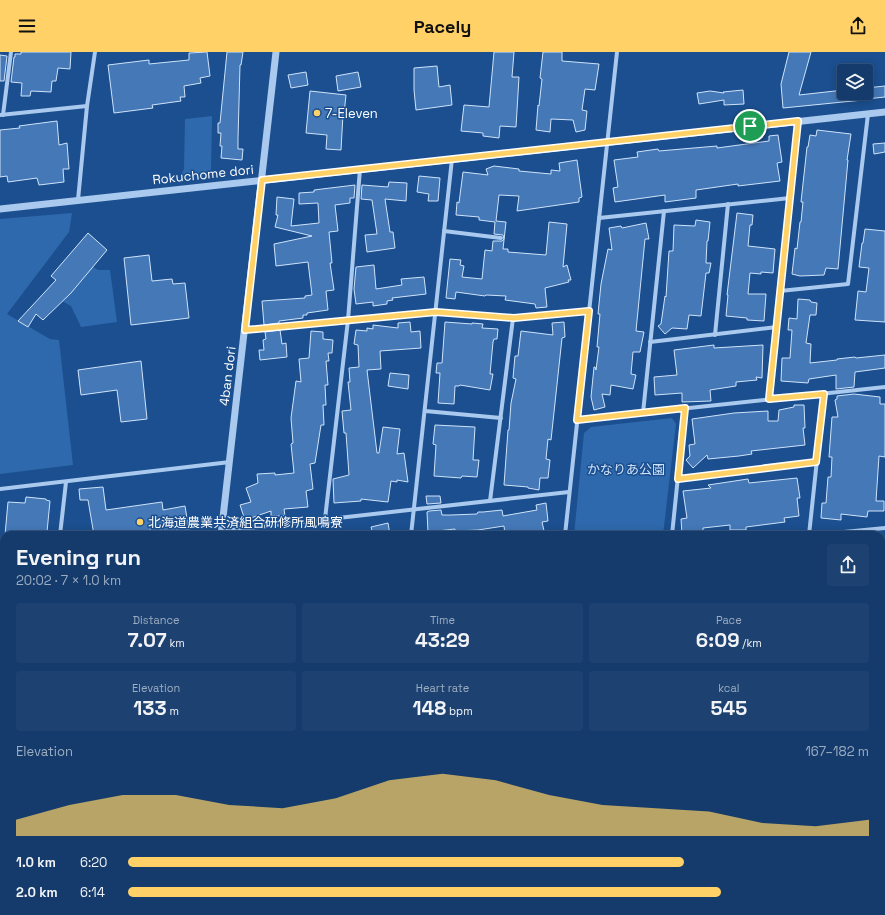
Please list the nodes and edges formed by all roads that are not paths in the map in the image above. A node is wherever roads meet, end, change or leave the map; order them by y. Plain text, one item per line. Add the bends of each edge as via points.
1 (11, 52) edge
2 (95, 52) edge
3 (276, 52) edge
4 (618, 52) edge
5 (87, 106) junction
6 (885, 112) edge
7 (868, 114) junction
8 (2, 115) edge
9 (798, 121) junction
10 (608, 142) junction
11 (452, 159) junction
12 (360, 169) junction
13 (262, 180) junction
14 (790, 198) junction
15 (78, 200) junction
16 (728, 204) junction
17 (0, 209) edge
18 (664, 211) junction
19 (599, 218) junction
20 (444, 231) junction
21 (501, 238) dead end
22 (780, 291) junction
23 (589, 311) junction
24 (436, 312) junction
25 (514, 318) junction
26 (348, 320) junction
27 (777, 327) junction
28 (245, 330) junction
29 (715, 335) junction
30 (650, 342) junction
31 (885, 387) edge
32 (824, 394) junction
33 (769, 399) junction
34 (685, 408) junction
35 (425, 411) junction
36 (643, 413) junction
37 (501, 418) junction
38 (577, 420) junction
39 (230, 462) junction
40 (816, 462) junction
41 (678, 479) junction
42 (66, 482) junction
43 (0, 489) edge
44 (569, 492) junction
45 (490, 501) junction
46 (414, 509) junction
47 (325, 520) junction
48 (885, 528) edge
49 (60, 531) edge
50 (222, 531) edge
51 (238, 531) edge
52 (411, 531) edge
53 (565, 531) edge
54 (672, 531) edge
55 (809, 531) edge
56 (854, 531) edge

1 - 8 street
2 - 5 street
3 - 13 street, 4ban dori
4 - 10 street
5 - 8 street
5 - 15 street
6 - 7 street, Rokuchome dori
7 - 9 street, Rokuchome dori
7 - 22 street via 848,284
9 - 10 street, Rokuchome dori
9 - 14 street
10 - 11 street, Rokuchome dori
10 - 19 street
11 - 12 street, Rokuchome dori
11 - 20 street
12 - 13 street, Rokuchome dori
12 - 26 street
13 - 15 street, Rokuchome dori
13 - 28 street, 4ban dori
14 - 16 street
14 - 22 street
15 - 17 street, Rokuchome dori
16 - 18 street
16 - 29 street
18 - 19 street
18 - 30 street
19 - 23 street
20 - 21 street
20 - 24 street
22 - 27 street
23 - 25 street
23 - 38 street
24 - 25 street
24 - 26 street
24 - 35 street
25 - 37 street
26 - 28 street
26 - 47 street
27 - 29 street
27 - 33 street
28 - 39 street, 4ban dori
29 - 30 street
30 - 36 street
31 - 32 street
32 - 33 street
32 - 40 street
33 - 34 street
34 - 36 street
34 - 41 street
35 - 37 street
35 - 46 street
36 - 38 street
37 - 45 street
38 - 44 street
39 - 42 street
39 - 50 street, 4ban dori
40 - 41 street
40 - 55 street
41 - 54 street
42 - 43 street
42 - 49 street
44 - 45 street
44 - 53 street
45 - 46 street
46 - 47 street
46 - 52 street
47 - 51 street
48 - 56 street

